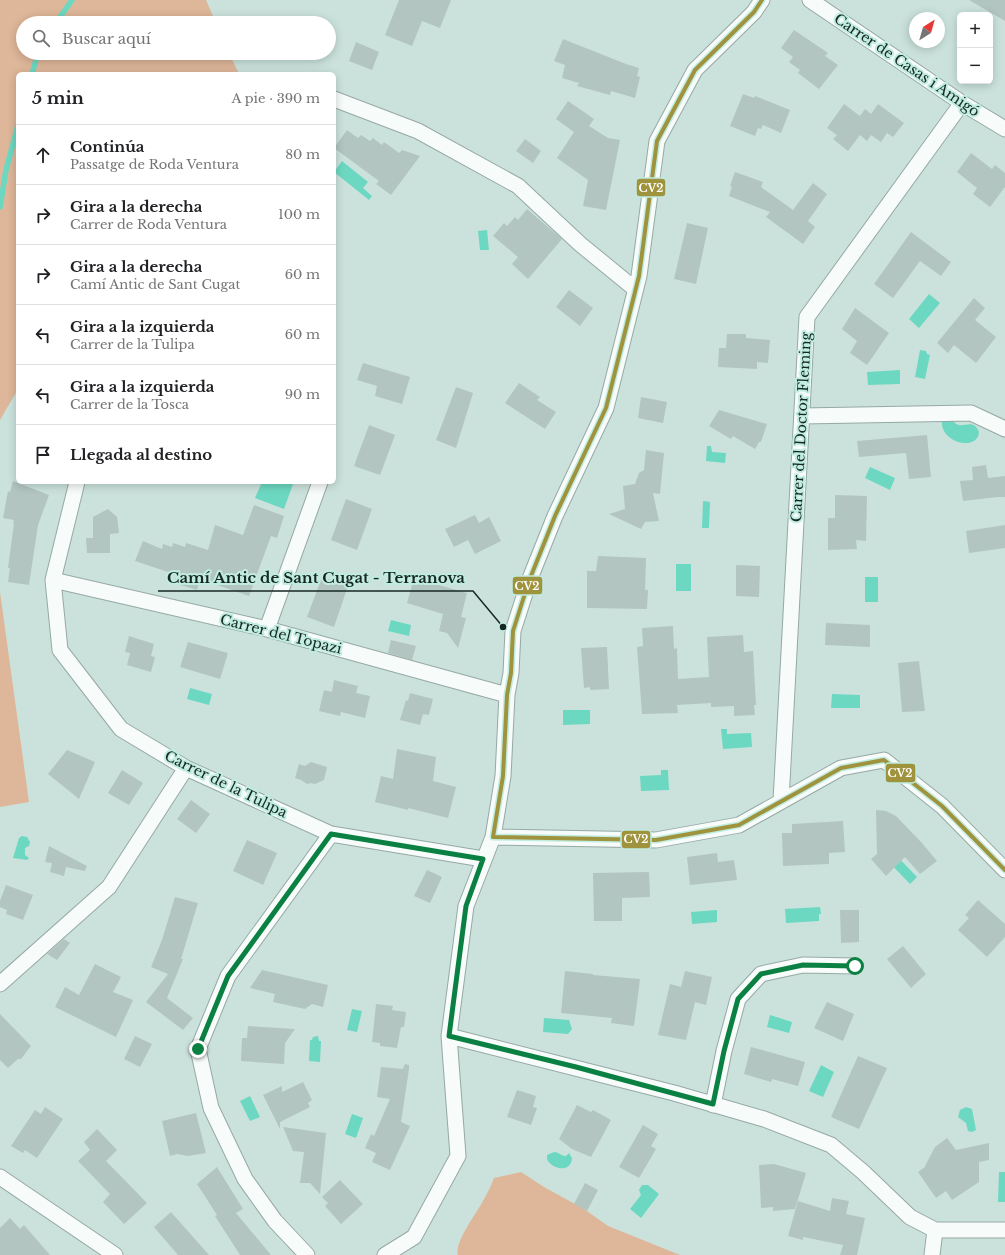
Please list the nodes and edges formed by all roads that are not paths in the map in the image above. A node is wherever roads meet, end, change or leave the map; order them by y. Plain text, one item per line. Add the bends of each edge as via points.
1 (762, 0) edge
2 (810, 0) edge
3 (336, 100) edge
4 (962, 103) junction
5 (1005, 129) edge
6 (636, 289) junction
7 (802, 416) junction
8 (1005, 429) edge
9 (77, 484) edge
10 (319, 484) edge
11 (53, 580) junction
12 (267, 629) junction
13 (507, 695) junction
14 (186, 768) junction
15 (781, 801) junction
16 (331, 834) junction
17 (493, 837) junction
18 (483, 859) junction
19 (1005, 870) edge
20 (855, 966) dead end
21 (0, 984) edge
22 (449, 1036) junction
23 (713, 1104) junction
24 (2, 1181) edge
25 (935, 1230) junction
26 (1005, 1230) edge
27 (115, 1255) edge
28 (307, 1255) edge
29 (385, 1255) edge
30 (932, 1255) edge

1 - 6 street via 754,12 695,70 657,141
2 - 4 street, Carrer de Casas i Amigó
3 - 6 street via 418,131 518,186 580,244
4 - 5 street, Carrer de Casas i Amigó
4 - 7 street, Carrer del Doctor Fleming via 807,317
6 - 13 street via 606,408 555,516 529,581 513,631
7 - 8 street via 971,413
7 - 15 street, Carrer del Doctor Fleming
9 - 11 street, Carrer de la Tulipa
10 - 12 street
11 - 12 street, Carrer del Topazi
11 - 14 street, Carrer de la Tulipa via 60,650 121,729
12 - 13 street, Carrer del Topazi
13 - 17 street via 503,776
14 - 16 street, Carrer de la Tulipa
14 - 21 street via 109,887
15 - 17 street via 739,825 656,840
15 - 19 street via 840,768 884,760 942,806
16 - 18 street, Carrer de la Tulipa
16 - 28 street via 228,976 198,1049 211,1108 245,1179 275,1220
17 - 18 street
18 - 22 street via 466,906
20 - 23 street via 803,965 761,974 738,999
22 - 23 street
22 - 29 street via 458,1156 414,1237
23 - 25 street via 764,1119 831,1145 910,1217
24 - 27 street
25 - 26 street
25 - 30 street

